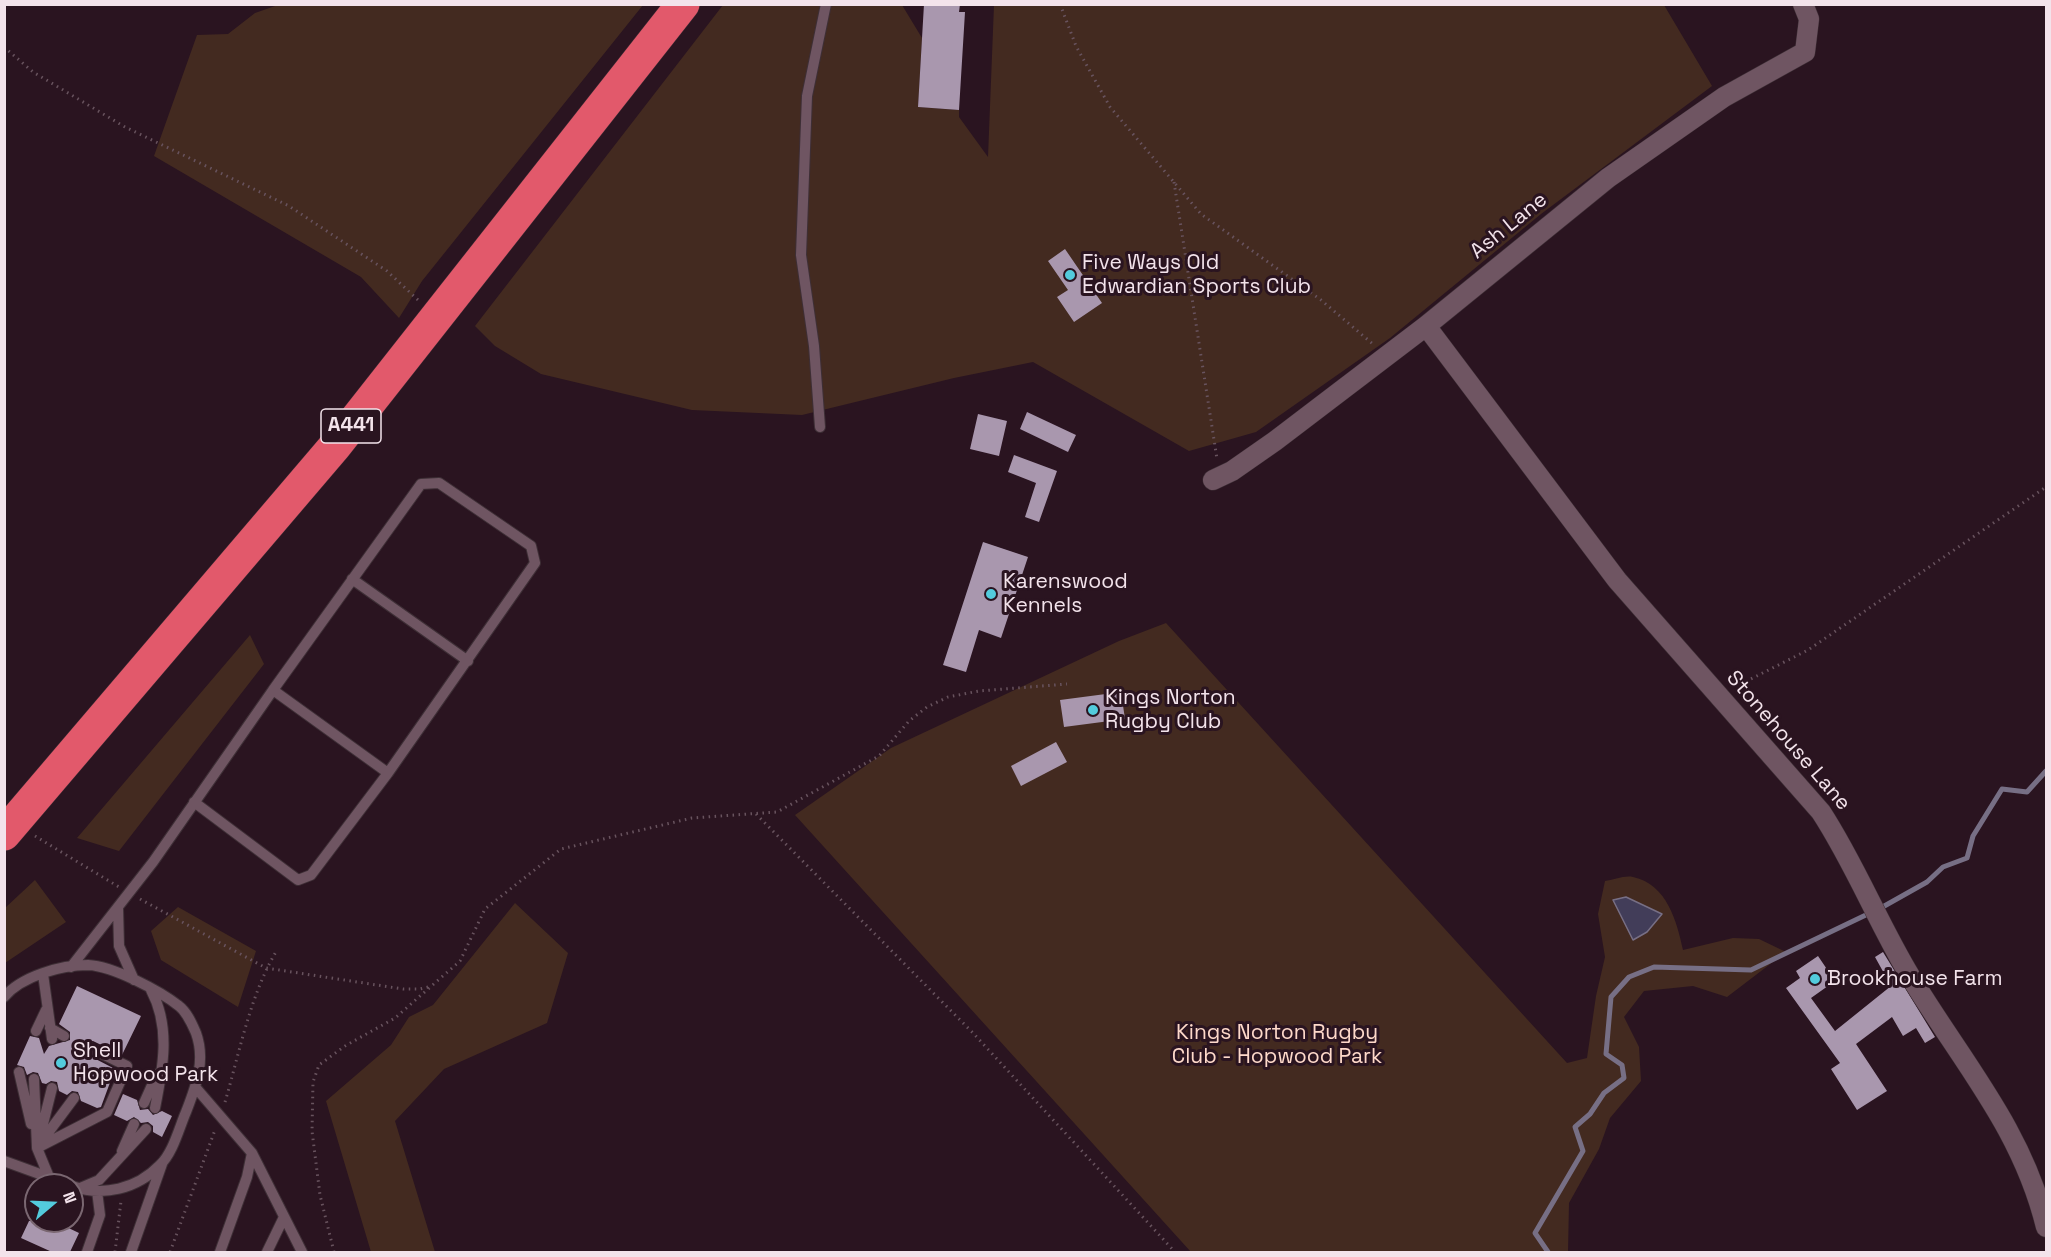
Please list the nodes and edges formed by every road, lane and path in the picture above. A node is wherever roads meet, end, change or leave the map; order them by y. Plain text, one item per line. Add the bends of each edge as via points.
1 (683, 4) edge
2 (826, 4) edge
3 (1060, 4) edge
4 (1803, 4) edge
5 (4, 47) edge
6 (1173, 180) junction
7 (435, 316) junction
8 (1426, 326) junction
9 (1385, 357) junction
10 (820, 427) dead end
11 (1213, 480) joint
12 (2046, 487) edge
13 (352, 579) junction
14 (468, 661) junction
15 (1067, 684) dead end
16 (273, 690) junction
17 (1721, 699) junction
18 (388, 773) junction
19 (194, 802) junction
20 (756, 814) junction
21 (4, 834) edge
22 (37, 837) dead end
23 (129, 893) junction
24 (118, 907) junction
25 (277, 950) dead end
26 (71, 967) junction
27 (266, 968) junction
28 (43, 974) junction
29 (134, 980) junction
30 (434, 986) junction
31 (151, 989) junction
32 (4, 997) edge
33 (47, 1008) junction
34 (36, 1031) dead end
35 (64, 1036) dead end
36 (93, 1052) dead end
37 (19, 1072) dead end
38 (34, 1079) dead end
39 (52, 1088) dead end
40 (196, 1088) junction
41 (74, 1098) dead end
42 (149, 1106) dead end
43 (134, 1124) dead end
44 (146, 1129) dead end
45 (37, 1148) junction
46 (252, 1153) junction
47 (4, 1161) edge
48 (162, 1164) junction
49 (116, 1165) junction
50 (38, 1173) edge
51 (47, 1173) edge
52 (84, 1184) edge
53 (84, 1188) edge
54 (120, 1190) junction
55 (97, 1191) junction
56 (285, 1217) junction
57 (2046, 1227) edge
58 (87, 1252) edge
59 (115, 1252) edge
60 (131, 1252) edge
61 (220, 1252) edge
62 (267, 1252) edge
63 (302, 1252) edge
64 (334, 1252) edge
65 (1175, 1252) edge

1 - 7 highway, A441
2 - 10 lane via 807,96 801,255
3 - 6 path via 1077,46 1110,106
4 - 8 street, Ash Lane via 1809,19 1805,52 1724,97 1608,178
5 - 7 path via 33,72 125,127 289,206 387,271
6 - 9 path via 1201,214 1321,300
6 - 11 path via 1217,451
7 - 21 highway, A441 via 336,446
8 - 9 street, Ash Lane
8 - 17 street, Stonehouse Lane via 1617,580
9 - 11 street, Ash Lane via 1275,441
12 - 17 path via 1808,650 1734,687
13 - 14 lane
13 - 14 lane via 421,484 439,483 531,546 535,563
13 - 16 lane
14 - 18 lane
15 - 20 path via 948,697 909,721 879,756 805,799 777,812
16 - 18 lane
16 - 19 lane
17 - 57 street, Stonehouse Lane via 1802,788 1842,844 1909,975 2004,1122 2038,1194
18 - 19 lane via 311,875 298,880
19 - 23 lane
20 - 30 path via 692,818 561,849 485,909 460,961
20 - 65 path via 973,1033
22 - 23 path
23 - 24 lane
23 - 27 path
24 - 26 lane
24 - 29 lane via 119,946
25 - 27 path
26 - 28 lane
26 - 29 lane via 89,965
27 - 30 path via 403,989
28 - 32 lane
28 - 33 lane
29 - 31 lane
30 - 64 path via 395,1018 319,1065 313,1082 312,1131 320,1196
31 - 40 lane via 180,1007 196,1034 201,1059
31 - 42 lane via 161,1008 165,1058
33 - 34 lane
33 - 35 lane via 51,1033
36 - 45 lane via 127,1066 107,1112
37 - 45 lane
38 - 45 lane
39 - 45 lane
40 - 46 lane
40 - 48 lane
41 - 45 lane
43 - 49 lane
44 - 49 lane
45 - 51 lane
46 - 56 lane
46 - 61 lane
47 - 50 lane
48 - 54 lane
48 - 60 lane
49 - 52 lane via 99,1180
53 - 55 lane
54 - 55 lane
54 - 59 path via 122,1208
55 - 58 lane via 100,1215
56 - 62 lane
56 - 63 lane

